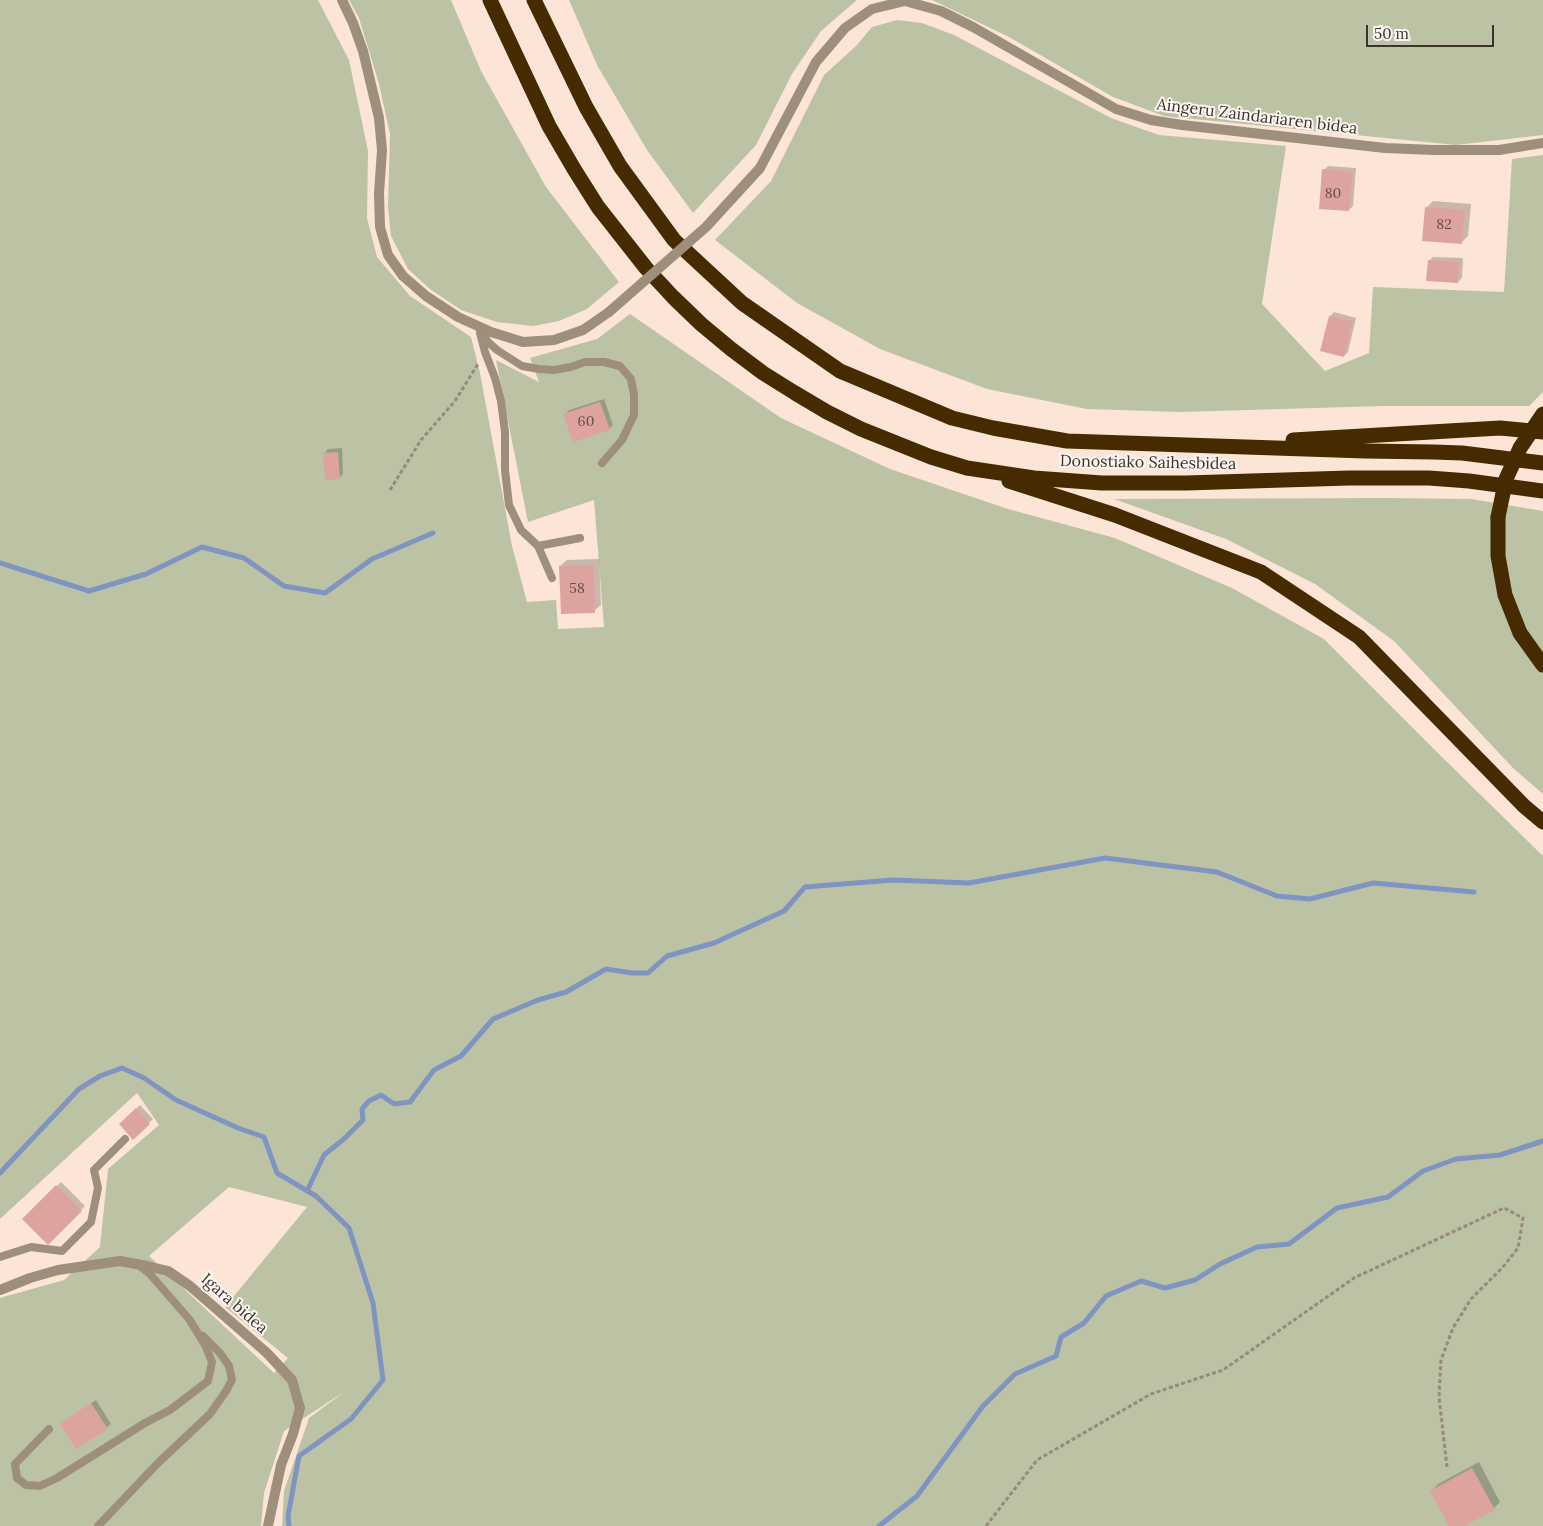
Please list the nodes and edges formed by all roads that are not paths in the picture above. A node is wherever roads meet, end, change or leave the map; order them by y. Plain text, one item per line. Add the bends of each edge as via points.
1 (342, 0) edge
2 (490, 0) edge
3 (534, 0) edge
4 (1543, 143) edge
5 (478, 326) junction
6 (1543, 414) edge
7 (1543, 432) edge
8 (1197, 446) junction
9 (602, 463) dead end
10 (1543, 463) edge
11 (967, 468) junction
12 (1543, 491) edge
13 (580, 538) dead end
14 (538, 546) junction
15 (552, 578) dead end
16 (1543, 665) edge
17 (1543, 822) edge
18 (125, 1138) dead end
19 (0, 1257) edge
20 (138, 1264) junction
21 (0, 1290) edge
22 (196, 1330) junction
23 (49, 1429) dead end
24 (98, 1526) edge
25 (268, 1526) edge

1 - 5 street, Aingeru Zaindariaren bidea via 363,51 379,118 382,150 380,227 388,255 404,276 426,296 458,318
2 - 11 highway, Donostiako Saihesbidea via 549,126 574,169 621,238 673,297 763,373 827,412 870,433
3 - 8 highway, Donostiako Saihesbidea via 586,108 620,166 674,240 742,303 840,371 952,418 993,428 1067,441
4 - 5 street, Aingeru Zaindariaren bidea, bridge via 1499,150 1385,148 1152,120 1116,109 941,11 905,1 872,9 845,28 816,62 760,168 706,227 609,312 582,330 554,340 523,342
5 - 9 lane via 488,342 522,366 554,370 585,362 604,362 620,366 631,380 634,415 622,440
5 - 14 lane via 500,401 509,505 521,530
6 - 16 highway, bridge via 1520,448 1506,479 1498,517 1498,556 1505,595 1520,633
7 - 8 highway via 1500,428
8 - 10 highway, Donostiako Saihesbidea via 1447,452
11 - 12 highway, Donostiako Saihesbidea via 1034,478 1102,483 1429,478 1469,480
11 - 17 highway via 1115,516 1261,572 1359,637
13 - 14 lane
14 - 15 lane
18 - 19 lane via 94,1170 98,1188 91,1222 62,1252 31,1247
20 - 21 street, Igara bidea via 120,1261 58,1270
20 - 22 lane
20 - 25 street, Igara bidea via 168,1271 190,1286 267,1353 292,1380 300,1408 281,1465
22 - 23 lane via 212,1362 208,1381 170,1410 57,1478 40,1486 26,1485 16,1478 14,1464
22 - 24 lane via 220,1353 229,1366 232,1380 210,1414

